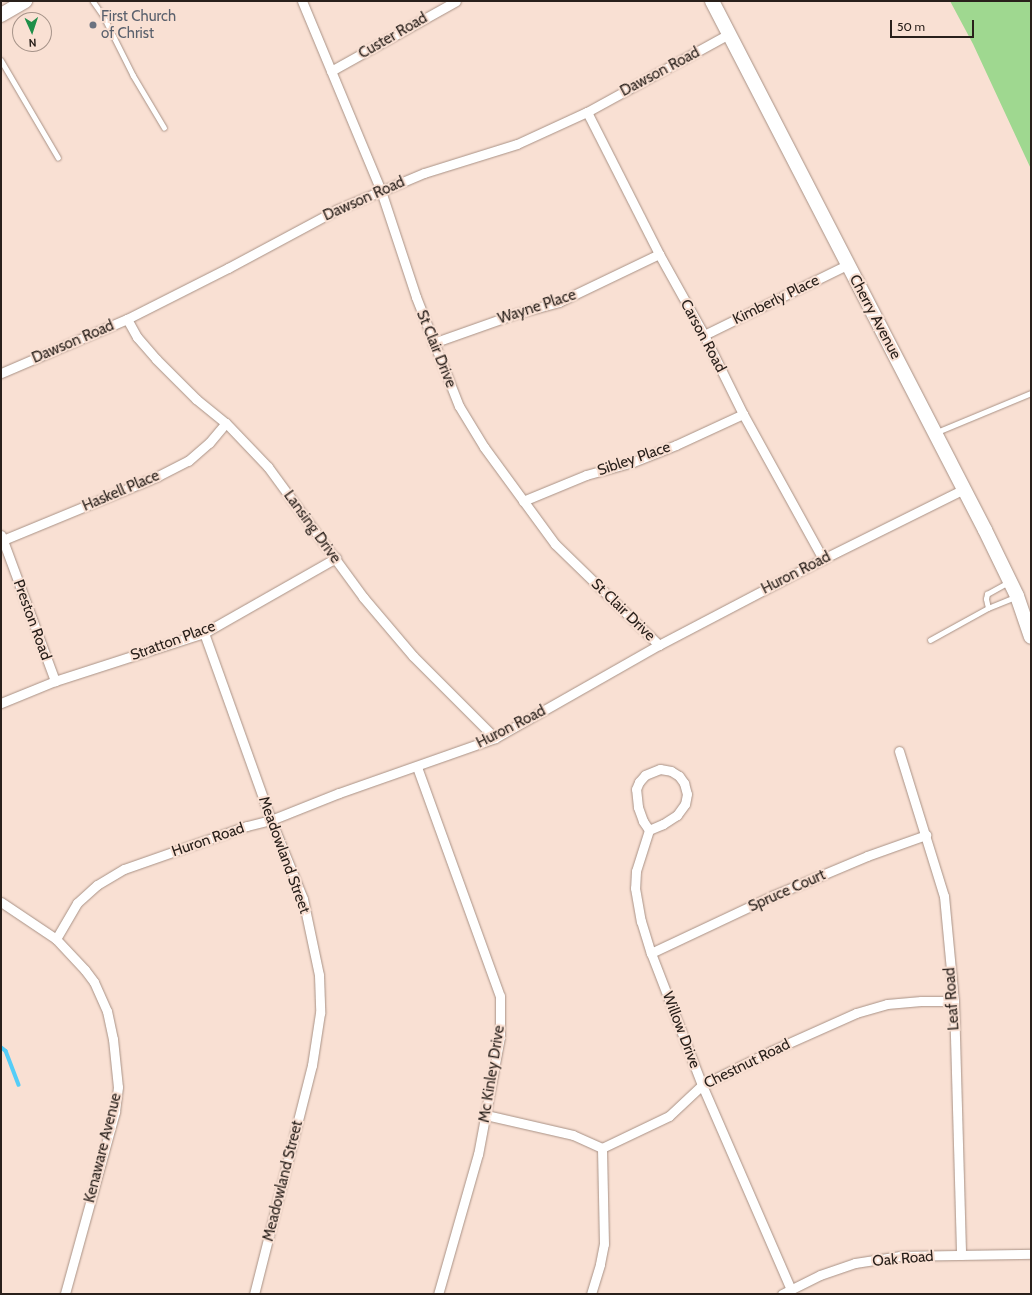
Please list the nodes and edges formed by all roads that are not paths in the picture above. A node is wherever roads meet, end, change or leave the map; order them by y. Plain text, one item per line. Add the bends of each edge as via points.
1 (25, 1) edge
2 (92, 1) edge
3 (302, 1) edge
4 (456, 1) edge
5 (712, 1) edge
6 (1, 14) edge
7 (729, 34) junction
8 (1, 60) edge
9 (332, 71) junction
10 (587, 112) junction
11 (164, 127) dead end
12 (58, 158) dead end
13 (381, 191) junction
14 (660, 254) junction
15 (847, 265) junction
16 (127, 319) junction
17 (704, 335) junction
18 (433, 343) junction
19 (1, 373) edge
20 (1031, 393) edge
21 (743, 414) junction
22 (226, 423) junction
23 (935, 433) junction
24 (964, 489) junction
25 (524, 501) junction
26 (2, 537) edge
27 (336, 558) junction
28 (823, 558) junction
29 (1010, 581) junction
30 (1017, 596) junction
31 (988, 608) junction
32 (204, 632) junction
33 (1031, 637) edge
34 (930, 640) dead end
35 (659, 645) junction
36 (55, 681) junction
37 (1, 703) edge
38 (495, 738) junction
39 (899, 751) dead end
40 (417, 767) junction
41 (271, 820) junction
42 (649, 830) junction
43 (926, 835) junction
44 (1, 902) edge
45 (56, 940) junction
46 (651, 953) junction
47 (954, 1001) junction
48 (702, 1085) junction
49 (486, 1115) junction
50 (602, 1148) junction
51 (1031, 1254) edge
52 (961, 1255) junction
53 (791, 1290) junction
54 (66, 1294) edge
55 (254, 1294) edge
56 (438, 1294) edge
57 (591, 1294) edge
58 (782, 1294) edge

1 - 6 main road
2 - 11 lane
3 - 9 street, St Clair Drive
4 - 9 street, Custer Road
5 - 7 main road, Cherry Avenue
7 - 10 street, Dawson Road
7 - 15 main road, Cherry Avenue
8 - 12 lane
9 - 13 street, St Clair Drive
10 - 13 street, Dawson Road via 517,144 424,173
10 - 14 street, Carson Road
13 - 16 street, Dawson Road via 336,210
13 - 18 street, St Clair Drive
14 - 17 street, Carson Road
14 - 18 street, Wayne Place via 559,302 515,314
15 - 17 street, Kimberly Place
15 - 23 main road, Cherry Avenue
16 - 19 street, Dawson Road
16 - 22 street, Lansing Drive via 137,337 156,360 196,399
17 - 21 street, Carson Road
18 - 25 street, St Clair Drive via 459,406 484,447
20 - 23 lane
21 - 25 street, Sibley Place via 676,445 633,462 586,475
21 - 28 street, Carson Road
22 - 26 street, Haskell Place via 209,443 188,461 158,476
22 - 27 street, Lansing Drive via 268,467
23 - 24 main road, Cherry Avenue
24 - 28 street, Huron Road
24 - 29 main road, Cherry Avenue
25 - 35 street, St Clair Drive via 555,544
26 - 36 street, Preston Road
27 - 32 street, Stratton Place
27 - 38 street, Lansing Drive via 363,597 413,656
28 - 35 street, Huron Road
29 - 30 main road, Cherry Avenue
29 - 31 lane via 987,594
30 - 31 lane
30 - 33 main road, Cherry Avenue
31 - 34 lane
32 - 36 street, Stratton Place
32 - 41 street, Meadowland Street
35 - 38 street, Huron Road
36 - 37 street, Stratton Place
38 - 40 street, Huron Road
39 - 43 street, Leaf Road
40 - 41 street, Huron Road via 339,793
40 - 49 street, Mc Kinley Drive via 500,996 500,1037
41 - 45 street, Huron Road via 124,869 97,886 77,903
41 - 55 street, Meadowland Street via 303,899 308,918 319,975 320,1012 312,1065
42 - 42 street via 677,815 685,804 687,794 684,784 679,776 671,771 660,769 645,775 636,789 641,814
42 - 46 street, Willow Drive via 638,865 635,888
43 - 46 street, Spruce Court via 867,856 772,896
43 - 47 street, Leaf Road via 944,896
44 - 45 street, Kenaware Avenue
45 - 54 street, Kenaware Avenue via 86,970 107,1012 118,1087 115,1112
46 - 48 street, Willow Drive
47 - 48 street, Chestnut Road via 887,1004 856,1013
47 - 52 street, Leaf Road
48 - 50 street, Chestnut Road via 669,1116
48 - 53 street, Willow Drive
49 - 50 street via 573,1135
49 - 56 street, Mc Kinley Drive via 478,1154
50 - 57 street via 604,1244
51 - 52 street, Oak Road
52 - 53 street, Oak Road via 900,1256 856,1263 820,1275
53 - 58 street, Oak Road

